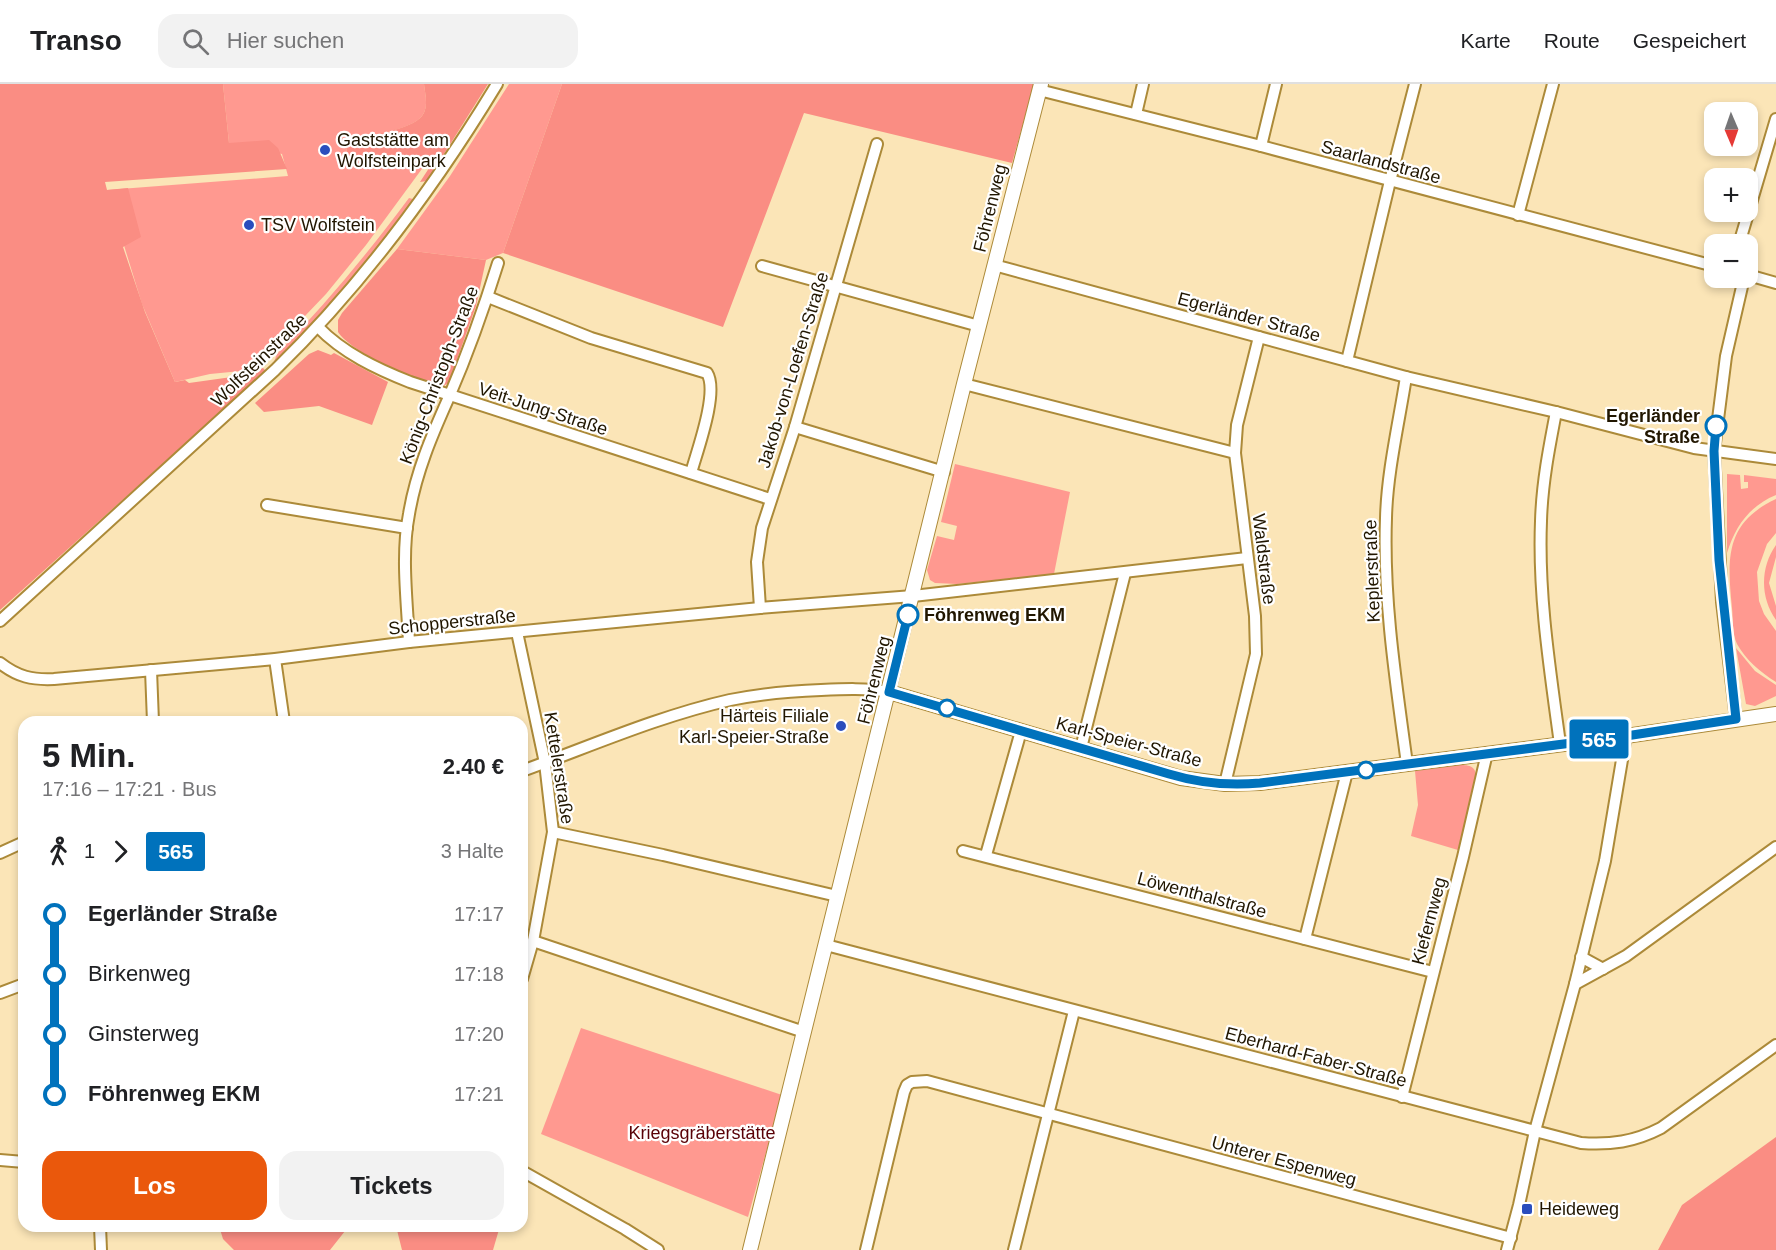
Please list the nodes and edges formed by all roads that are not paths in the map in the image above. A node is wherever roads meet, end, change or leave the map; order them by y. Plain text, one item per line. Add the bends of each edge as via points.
1 (497, 84) edge
2 (1143, 84) edge
3 (1276, 84) edge
4 (1415, 84) edge
5 (1553, 84) edge
6 (1040, 87) edge
7 (1136, 114) junction
8 (1776, 119) edge
9 (877, 144) dead end
10 (1261, 146) junction
11 (1389, 181) junction
12 (1518, 215) junction
13 (1742, 234) edge
14 (498, 263) dead end
15 (1704, 263) edge
16 (994, 265) junction
17 (762, 266) dead end
18 (1758, 278) edge
19 (1776, 283) edge
20 (836, 285) junction
21 (1742, 288) edge
22 (488, 297) junction
23 (979, 326) junction
24 (318, 327) junction
25 (1259, 337) junction
26 (1347, 361) junction
27 (1406, 377) junction
28 (964, 384) junction
29 (449, 396) junction
30 (1556, 412) junction
31 (795, 427) junction
32 (1714, 451) junction
33 (1235, 453) junction
34 (1776, 459) edge
35 (944, 472) junction
36 (691, 473) junction
37 (770, 499) junction
38 (267, 506) dead end
39 (407, 528) junction
40 (1247, 558) junction
41 (1125, 573) junction
42 (913, 596) junction
43 (760, 608) junction
44 (0, 621) edge
45 (516, 632) junction
46 (409, 642) junction
47 (275, 659) junction
48 (0, 663) edge
49 (152, 670) junction
50 (889, 692) junction
51 (1776, 714) edge
52 (153, 716) edge
53 (283, 716) edge
54 (1736, 719) junction
55 (1021, 731) junction
56 (1626, 736) junction
57 (1560, 744) junction
58 (1081, 748) junction
59 (1486, 753) junction
60 (545, 762) junction
61 (1407, 764) junction
62 (528, 769) edge
63 (1347, 772) junction
64 (1225, 784) junction
65 (553, 832) junction
66 (18, 845) edge
67 (1776, 847) edge
68 (963, 850) dead end
69 (0, 853) edge
70 (987, 855) junction
71 (837, 896) junction
72 (1305, 939) junction
73 (533, 941) junction
74 (826, 945) junction
75 (1581, 957) junction
76 (528, 958) edge
77 (1603, 969) junction
78 (1433, 972) junction
79 (1575, 984) junction
80 (18, 989) edge
81 (0, 993) edge
82 (1074, 1011) junction
83 (804, 1032) junction
84 (1776, 1045) edge
85 (1402, 1097) junction
86 (1049, 1115) junction
87 (1535, 1131) junction
88 (0, 1160) edge
89 (18, 1162) edge
90 (528, 1174) edge
91 (100, 1232) edge
92 (1511, 1238) junction
93 (101, 1250) edge
94 (658, 1250) edge
95 (750, 1250) edge
96 (866, 1250) edge
97 (1014, 1250) edge
98 (1508, 1250) edge

1 - 24 street, Wolfsteinstraße via 410,216
2 - 7 street
3 - 10 street
4 - 11 street
5 - 12 street
6 - 7 street, Saarlandstraße
6 - 16 street, Föhrenweg
7 - 10 street, Saarlandstraße
8 - 13 street
9 - 20 street, Jakob-von-Loefen-Straße
10 - 11 street, Saarlandstraße
11 - 12 street, Saarlandstraße
11 - 26 street
12 - 15 street, Saarlandstraße
14 - 22 street, König-Christoph-Straße
16 - 23 street, Föhrenweg
16 - 25 street, Egerländer Straße
17 - 20 street
18 - 19 street
20 - 23 street
20 - 31 street, Jakob-von-Loefen-Straße
21 - 32 street via 1726,356
22 - 29 street, König-Christoph-Straße
22 - 36 street via 591,338 706,373 711,381 711,398
23 - 28 street, Föhrenweg
24 - 29 street, Veit-Jung-Straße via 338,345 390,375
24 - 44 street, Wolfsteinstraße
25 - 26 street, Egerländer Straße
25 - 33 street, Waldstraße via 1237,424
26 - 27 street, Egerländer Straße
27 - 30 street, Egerländer Straße
27 - 61 street, Keplerstraße via 1385,540 1396,683
28 - 33 street
28 - 35 street, Föhrenweg
29 - 36 street, Veit-Jung-Straße
29 - 39 street, König-Christoph-Straße via 423,457
30 - 32 street, Egerländer Straße
30 - 57 street via 1544,485 1541,557
31 - 35 street
31 - 37 street, Jakob-von-Loefen-Straße
32 - 34 street, Egerländer Straße
32 - 54 street via 1722,591
33 - 40 street, Waldstraße
35 - 42 street, Föhrenweg
36 - 37 street, Veit-Jung-Straße
37 - 43 street, Jakob-von-Loefen-Straße via 758,545
38 - 39 street
39 - 46 street, König-Christoph-Straße
40 - 41 street, Schopperstraße
40 - 64 street, Waldstraße via 1256,654
41 - 42 street, Schopperstraße
41 - 58 street
42 - 43 street, Schopperstraße
42 - 50 street, Föhrenweg
43 - 45 street, Schopperstraße
45 - 46 street, Schopperstraße
45 - 60 street, Kettelerstraße
46 - 47 street, Schopperstraße
47 - 49 street, Schopperstraße
47 - 53 street
48 - 49 street, Schopperstraße via 21,677 35,680
49 - 52 street
50 - 55 street, Karl-Speier-Straße
50 - 60 street, Karl-Speier-Straße via 797,691 731,700 697,708
50 - 71 street, Föhrenweg
51 - 54 street, Karl-Speier-Straße
54 - 56 street, Karl-Speier-Straße
55 - 58 street, Karl-Speier-Straße
55 - 70 street
56 - 57 street, Karl-Speier-Straße
56 - 75 street via 1605,861
57 - 59 street, Karl-Speier-Straße
58 - 64 street, Karl-Speier-Straße via 1181,778
59 - 61 street, Karl-Speier-Straße
59 - 78 street, Kiefernweg
60 - 62 street, Karl-Speier-Straße
60 - 65 street, Kettelerstraße
61 - 63 street, Karl-Speier-Straße
63 - 64 street, Karl-Speier-Straße
63 - 72 street
65 - 71 street
65 - 73 street, Kettelerstraße
66 - 69 street
67 - 77 street
68 - 70 street, Löwenthalstraße
70 - 72 street, Löwenthalstraße
71 - 74 street, Föhrenweg
72 - 78 street, Löwenthalstraße
73 - 76 street, Kettelerstraße
73 - 83 street
74 - 82 street, Eberhard-Faber-Straße
74 - 83 street, Föhrenweg
75 - 77 street
75 - 79 street
77 - 79 street
78 - 85 street, Kiefernweg
79 - 87 street
80 - 81 street
82 - 85 street, Eberhard-Faber-Straße
82 - 86 street
83 - 95 street, Föhrenweg
84 - 87 street, Eberhard-Faber-Straße via 1661,1128 1635,1140 1603,1145
85 - 87 street, Eberhard-Faber-Straße
86 - 92 street, Unterer Espenweg
86 - 96 street, Unterer Espenweg via 927,1081 912,1082 897,1114
86 - 97 street
87 - 92 street
88 - 89 street
90 - 94 street
91 - 93 street
92 - 98 street

